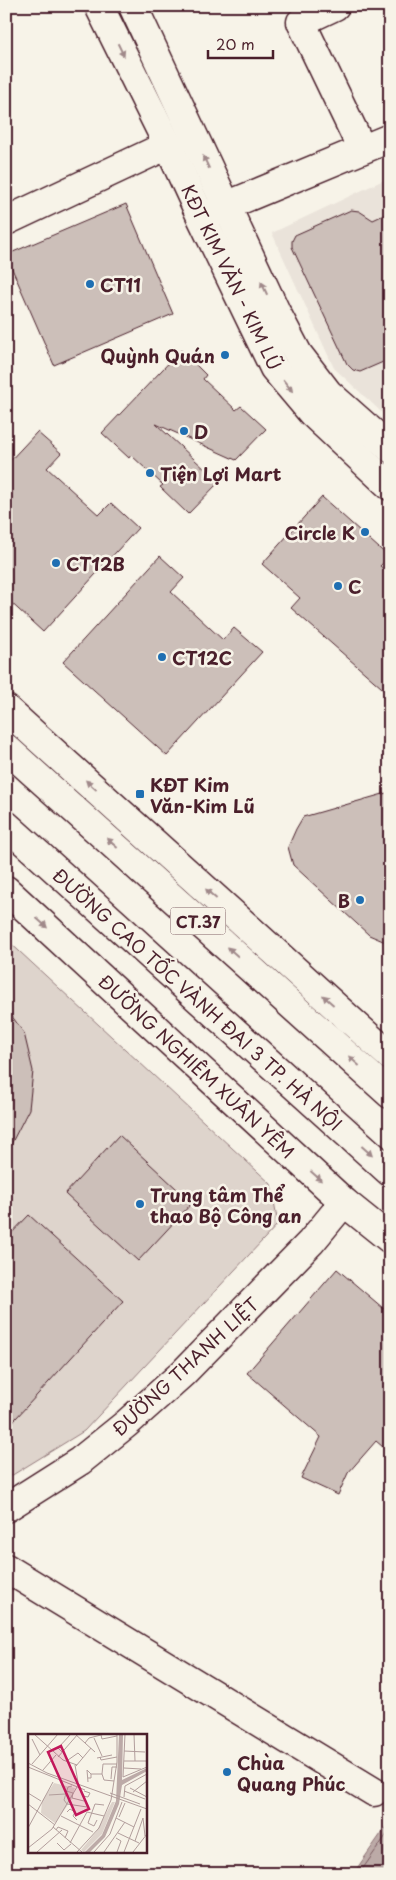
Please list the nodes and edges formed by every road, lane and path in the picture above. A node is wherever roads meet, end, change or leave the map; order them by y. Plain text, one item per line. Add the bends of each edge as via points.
1 (99, 6) edge
2 (133, 6) edge
3 (335, 6) edge
4 (390, 138) edge
5 (168, 146) junction
6 (362, 149) junction
7 (226, 206) junction
8 (202, 219) junction
9 (6, 221) edge
10 (264, 318) junction
11 (348, 429) junction
12 (390, 448) edge
13 (390, 486) edge
14 (6, 709) edge
15 (6, 748) edge
16 (6, 825) edge
17 (6, 890) edge
18 (390, 1056) edge
19 (390, 1094) edge
20 (390, 1172) edge
21 (344, 1202) junction
22 (390, 1239) edge
23 (6, 1508) edge
24 (6, 1568) edge
25 (374, 1792) dead end

1 -> 5 main road, KĐT KIM VĂN - KIM LŨ
7 -> 2 main road, KĐT KIM VĂN - KIM LŨ
3 - 6 main road via 301,22
4 - 6 main road, KĐT KIM VĂN - KIM LŨ
5 - 8 main road, KĐT KIM VĂN - KIM LŨ
5 - 9 main road
6 - 7 main road, KĐT KIM VĂN - KIM LŨ
7 - 8 main road
10 -> 7 main road, KĐT KIM VĂN - KIM LŨ
8 - 10 main road, KĐT KIM VĂN - KIM LŨ
10 - 11 main road, KĐT KIM VĂN - KIM LŨ via 328,392
11 - 12 main road, KĐT KIM VĂN - KIM LŨ
11 - 13 main road, KĐT KIM VĂN - KIM LŨ
18 -> 14 main road
19 -> 15 main road, CT.37
16 -> 20 main road, ĐƯỜNG CAO TỐC VÀNH ĐAI 3 TP. HÀ NỘI
17 -> 21 main road, ĐƯỜNG NGHIÊM XUÂN YÊM
21 - 22 main road, ĐƯỜNG NGHIÊM XUÂN YÊM
21 - 23 main road, ĐƯỜNG THANH LIỆT via 311,1242 183,1373 80,1461
24 - 25 main road

